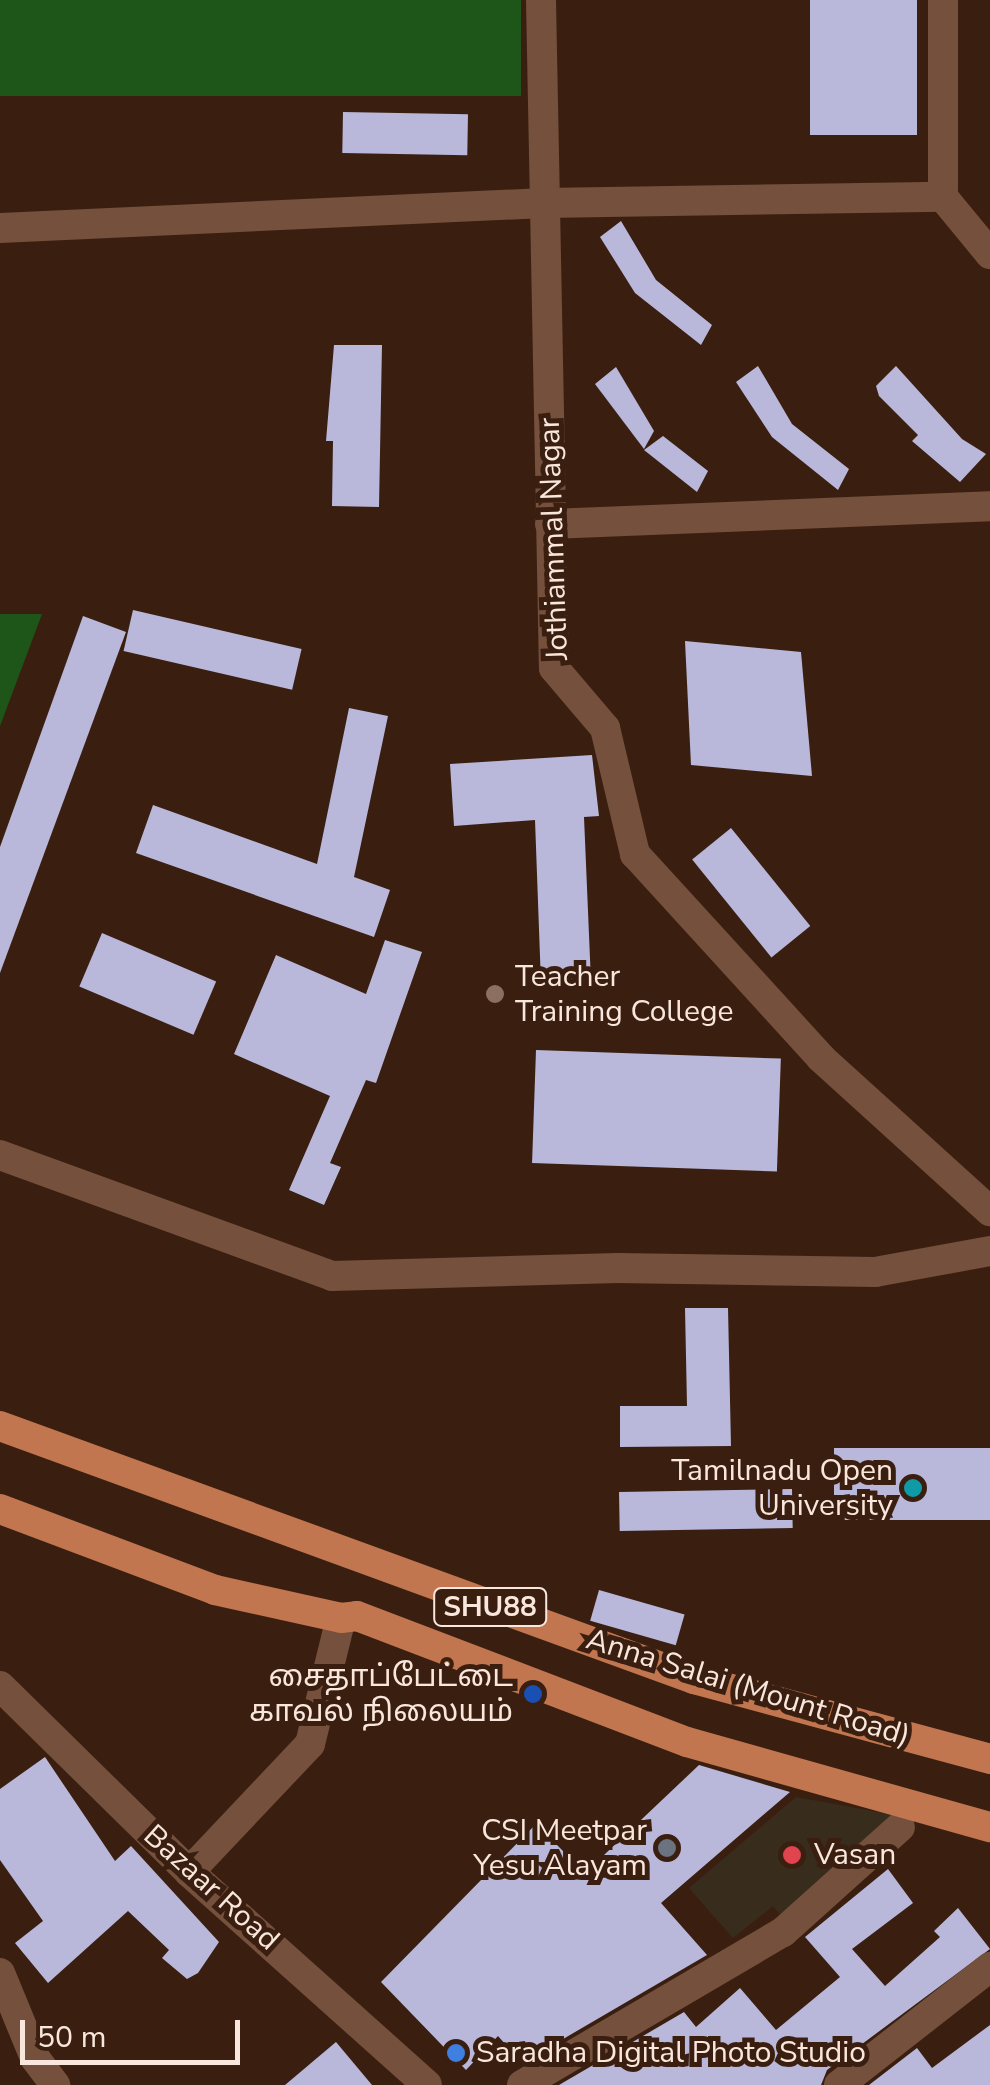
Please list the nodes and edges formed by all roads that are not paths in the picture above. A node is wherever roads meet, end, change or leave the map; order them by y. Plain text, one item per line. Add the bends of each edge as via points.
1 (542, 0) edge
2 (942, 0) edge
3 (943, 197) junction
4 (544, 203) junction
5 (0, 228) edge
6 (990, 254) edge
7 (990, 506) edge
8 (550, 524) junction
9 (0, 1154) edge
10 (990, 1211) edge
11 (990, 1251) edge
12 (0, 1426) edge
13 (0, 1510) edge
14 (342, 1618) junction
15 (0, 1686) edge
16 (990, 1759) edge
17 (900, 1826) dead end
18 (990, 1827) edge
19 (189, 1872) junction
20 (990, 1968) edge
21 (0, 1972) edge
22 (55, 2085) edge
23 (427, 2085) edge
24 (522, 2085) edge
25 (839, 2085) edge

1 - 4 street, Jothiammal Nagar
2 - 3 street
3 - 4 street
3 - 6 street
4 - 5 street
4 - 8 street, Jothiammal Nagar
7 - 8 street
8 - 10 street, Jothiammal Nagar via 554,668 605,728 635,854 821,1058
9 - 11 street via 332,1276 618,1268 875,1272
12 - 16 main road, Anna Salai (Mount Road) / SHU88 via 694,1679
13 - 14 main road, Anna Salai (Mount Road) / SHU88 via 215,1590
14 - 18 main road, Anna Salai (Mount Road) / SHU88 via 356,1616 687,1742
14 - 19 street via 310,1744
15 - 19 street, Bazaar Road
17 - 24 street via 783,1932
19 - 23 street, Bazaar Road
20 - 25 street
21 - 22 street via 34,2058

